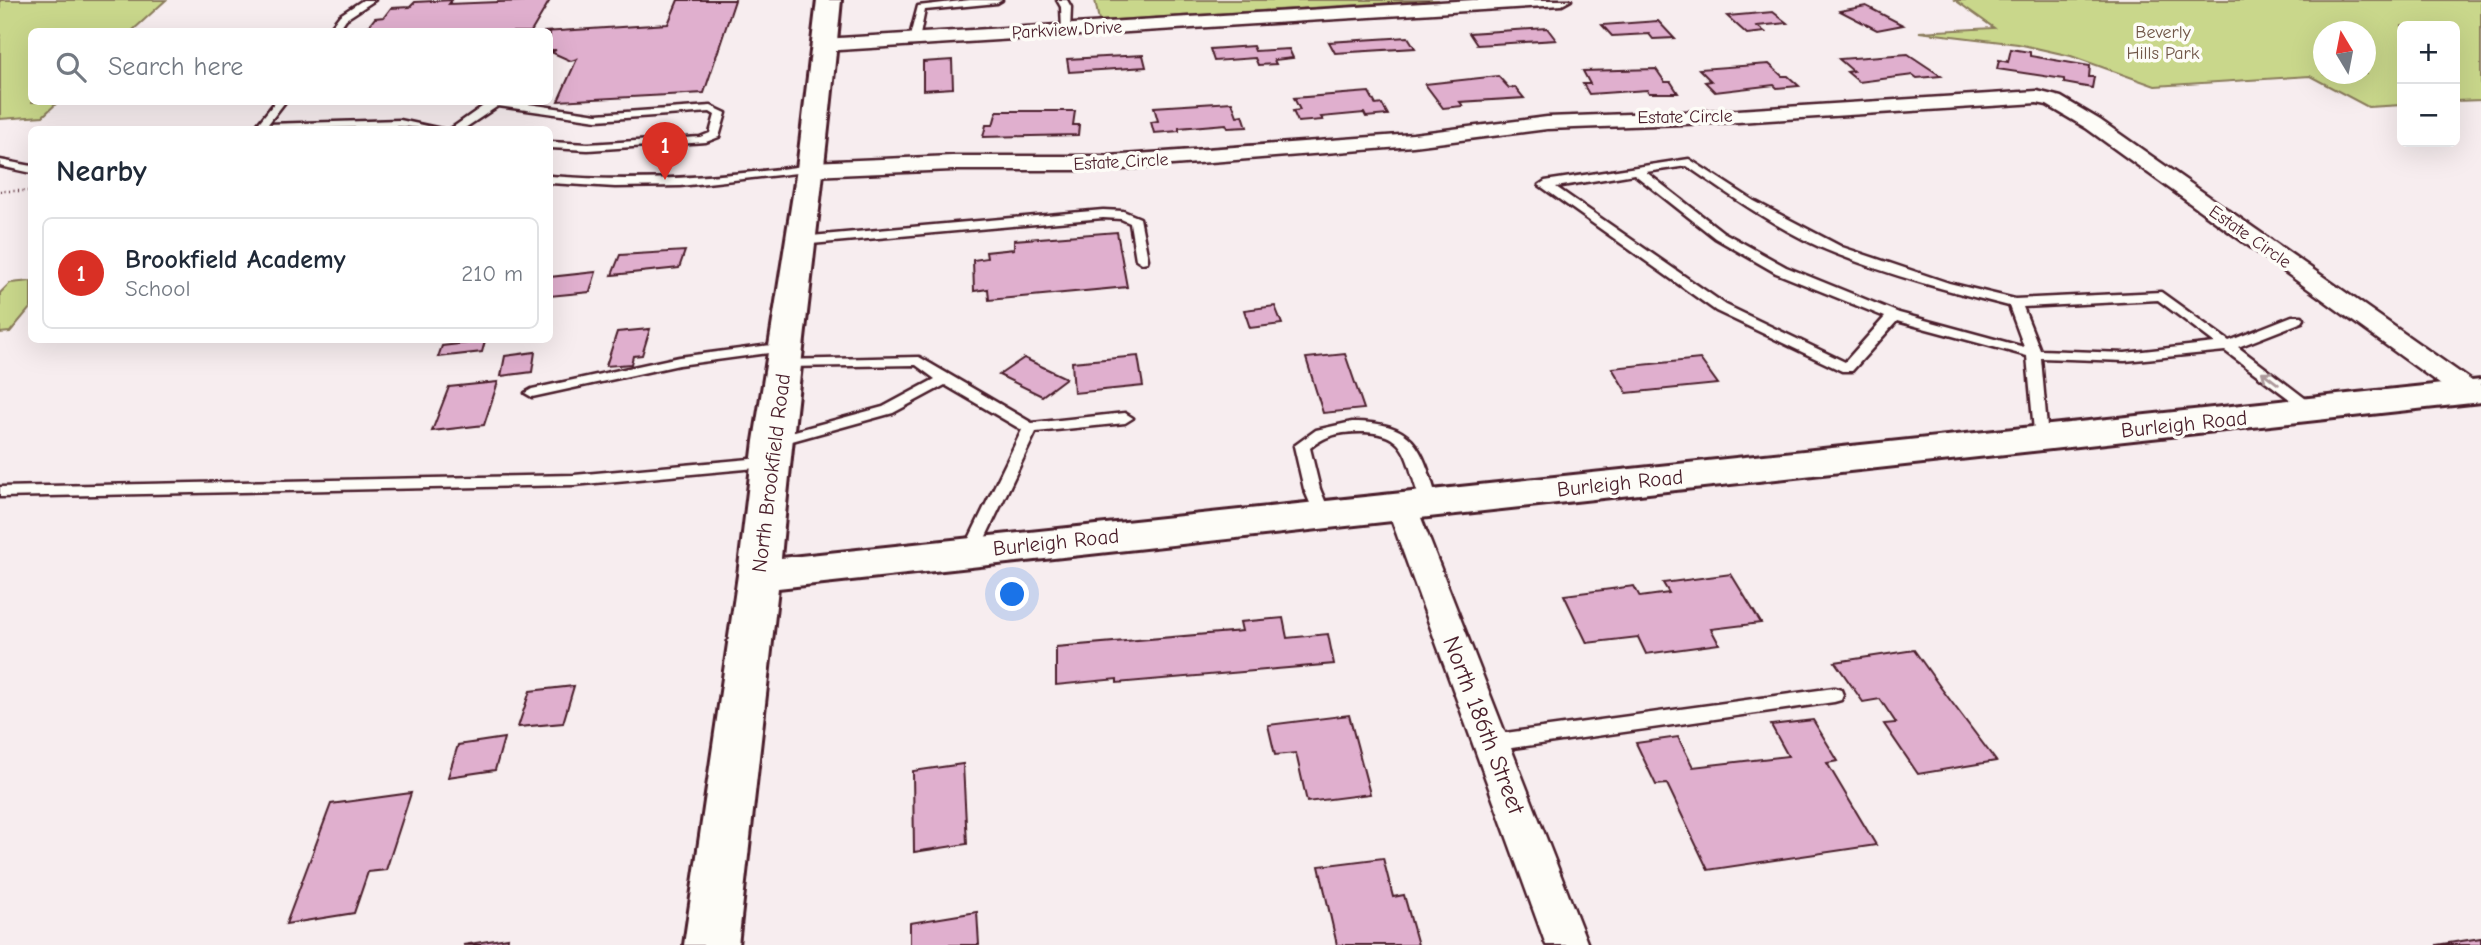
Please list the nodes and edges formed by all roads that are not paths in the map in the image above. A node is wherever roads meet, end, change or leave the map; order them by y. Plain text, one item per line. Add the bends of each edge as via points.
1 (370, 0) edge
2 (829, 0) edge
3 (997, 0) edge
4 (1062, 0) edge
5 (1562, 0) edge
6 (335, 28) edge
7 (1067, 30) junction
8 (914, 40) junction
9 (823, 45) junction
10 (278, 105) edge
11 (491, 105) edge
12 (515, 105) edge
13 (260, 126) edge
14 (329, 126) edge
15 (418, 126) edge
16 (461, 126) edge
17 (553, 145) edge
18 (0, 163) edge
19 (28, 169) edge
20 (811, 169) junction
21 (1636, 170) junction
22 (553, 180) edge
23 (800, 241) junction
24 (1142, 258) dead end
25 (2015, 303) junction
26 (1894, 316) junction
27 (2297, 319) dead end
28 (2228, 346) junction
29 (2034, 354) junction
30 (785, 355) junction
31 (945, 379) junction
32 (2475, 391) edge
33 (532, 393) dead end
34 (2312, 409) junction
35 (1125, 418) dead end
36 (1030, 428) junction
37 (2040, 439) junction
38 (773, 452) junction
39 (0, 492) edge
40 (1416, 504) junction
41 (1322, 513) junction
42 (971, 551) junction
43 (759, 575) junction
44 (1833, 695) dead end
45 (1491, 743) junction
46 (711, 945) edge
47 (1567, 945) edge

1 - 6 lane via 343,17
2 - 9 street, North Brookfield Road
3 - 8 lane via 921,8
4 - 7 lane
5 - 7 street, Parkview Drive
7 - 8 street, Parkview Drive
8 - 9 street, Parkview Drive
9 - 20 street, North Brookfield Road
10 - 13 lane
11 - 16 lane
12 - 17 lane via 597,117 711,109 721,113 715,135 702,140
14 - 15 lane
18 - 19 lane
20 - 22 lane via 664,183
20 - 23 street, North Brookfield Road
20 - 32 street, Estate Circle via 1121,163 1413,140 1546,123 2036,97 2054,101 2093,124
21 - 25 lane via 1689,162 1750,204 1837,250 1945,286
21 - 26 lane via 1719,235 1781,270
21 - 26 lane via 1545,185 1721,308 1847,368
23 - 24 lane via 1103,214 1136,221
23 - 30 street, North Brookfield Road
25 - 28 lane via 2161,296
25 - 29 lane
26 - 29 lane
27 - 28 lane
28 - 29 lane via 2125,357
34 -> 28 lane
29 - 37 lane
30 - 31 lane via 919,361
30 - 33 lane via 679,360
30 - 38 street, North Brookfield Road
31 - 36 lane
31 - 38 lane via 888,410
32 - 34 street, Burleigh Road
34 - 37 street, Burleigh Road
35 - 36 lane
36 - 42 lane
37 - 40 street, Burleigh Road
38 - 39 lane via 575,480
38 - 43 street, North Brookfield Road
40 - 41 street, Burleigh Road
40 - 41 lane via 1404,439 1388,428 1357,428 1321,433 1303,446
40 - 45 street, North 186th Street
41 - 42 street, Burleigh Road
42 - 43 street, Burleigh Road
43 - 46 street, North Brookfield Road
44 - 45 lane
45 - 47 street, North 186th Street

